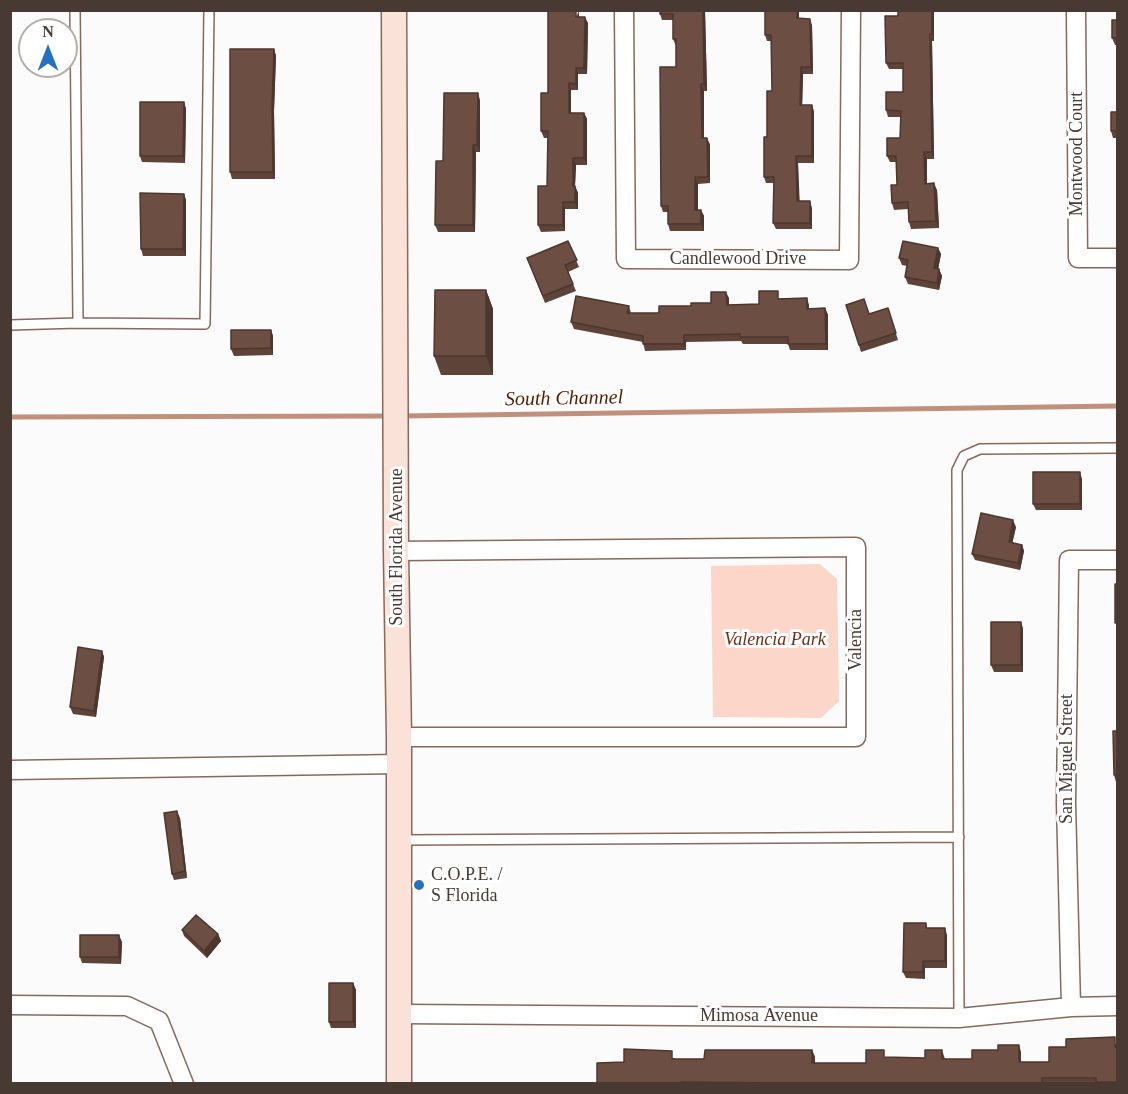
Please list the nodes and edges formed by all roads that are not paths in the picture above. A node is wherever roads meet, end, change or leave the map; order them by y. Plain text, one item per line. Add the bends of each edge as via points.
1 (75, 10) edge
2 (209, 10) edge
3 (394, 10) edge
4 (624, 10) edge
5 (851, 10) edge
6 (1076, 10) edge
7 (1118, 258) edge
8 (78, 323) junction
9 (10, 325) edge
10 (1118, 448) edge
11 (396, 551) junction
12 (1118, 560) edge
13 (399, 737) junction
14 (399, 764) junction
15 (10, 770) edge
16 (959, 837) junction
17 (399, 840) junction
18 (10, 1005) edge
19 (1118, 1006) edge
20 (1071, 1007) junction
21 (400, 1014) junction
22 (959, 1018) junction
23 (184, 1083) edge
24 (399, 1083) edge

1 - 8 lane
2 - 8 lane via 206,324
3 - 11 main road, South Florida Avenue
4 - 5 street, Candlewood Drive via 626,259 849,260
6 - 7 street, Montwood Court via 1078,258
8 - 9 lane
10 - 16 lane via 980,449 964,456 957,470
11 - 13 main road, South Florida Avenue
11 - 13 street, Valencia via 856,547 856,737
12 - 20 street, San Miguel Street via 1069,560 1066,803
13 - 14 main road, South Florida Avenue
14 - 15 street
14 - 17 main road, South Florida Avenue
16 - 17 lane
16 - 22 lane
17 - 21 main road, South Florida Avenue
18 - 23 street via 128,1006 159,1022
19 - 20 street, Mimosa Avenue
20 - 22 street, Mimosa Avenue
21 - 22 street, Mimosa Avenue
21 - 24 main road, South Florida Avenue

